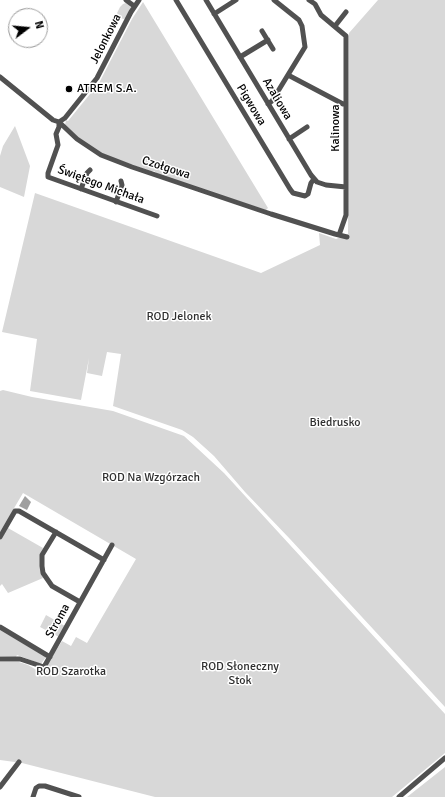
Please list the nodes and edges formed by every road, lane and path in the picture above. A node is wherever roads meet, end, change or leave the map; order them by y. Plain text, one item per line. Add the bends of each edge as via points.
1 (126, 0) edge
2 (139, 0) edge
3 (176, 0) edge
4 (206, 0) edge
5 (236, 0) edge
6 (274, 0) edge
7 (309, 0) edge
8 (134, 6) junction
9 (346, 12) dead end
10 (214, 14) junction
11 (335, 26) junction
12 (262, 31) dead end
13 (268, 40) junction
14 (273, 49) dead end
15 (240, 57) junction
16 (288, 75) junction
17 (0, 77) edge
18 (268, 104) junction
19 (346, 104) junction
20 (59, 122) junction
21 (308, 128) dead end
22 (289, 139) junction
23 (90, 170) dead end
24 (314, 179) junction
25 (121, 181) dead end
26 (346, 187) junction
27 (81, 189) junction
28 (116, 202) junction
29 (157, 216) dead end
30 (339, 235) junction
31 (347, 237) dead end
32 (56, 532) junction
33 (0, 537) edge
34 (112, 545) dead end
35 (104, 560) junction
36 (80, 602) junction
37 (0, 627) edge
38 (50, 657) junction
39 (0, 659) edge
40 (445, 758) edge
41 (19, 762) dead end
42 (0, 787) edge
43 (33, 797) edge
44 (79, 797) edge
45 (399, 797) edge

1 - 8 street
2 - 8 street, Jelonkowa
3 - 24 street, Pigwowa via 293,193 306,196
4 - 10 street, Azaliowa
5 - 10 street
6 - 16 street via 299,20 302,26 304,47
7 - 11 street, Kalinowa via 321,15
8 - 20 street, Jelonkowa via 97,78
9 - 11 street
10 - 15 street, Azaliowa
11 - 19 street, Kalinowa via 346,36
12 - 13 street
13 - 14 street
13 - 15 street
15 - 18 street, Azaliowa
16 - 18 street
16 - 19 street
17 - 20 street, Czołgowa via 53,120
18 - 22 street, Azaliowa
19 - 26 street, Kalinowa
20 - 27 street, Świętego Michała via 56,134 58,145 48,175 49,178
20 - 30 street, Czołgowa via 77,140 101,155
21 - 22 street
22 - 24 street, Azaliowa
23 - 27 street
24 - 26 street via 326,185
25 - 28 street
26 - 30 street, Kalinowa via 346,215
27 - 28 street, Świętego Michała
28 - 29 street, Świętego Michała
30 - 31 street, Czołgowa
32 - 33 street via 17,510
32 - 35 street
32 - 36 street via 42,556 43,573 52,586
34 - 35 street, Stroma
35 - 36 street, Stroma
36 - 38 street, Stroma
37 - 38 street
38 - 39 street, Stroma via 44,667 20,659
40 - 45 street
41 - 42 street
43 - 44 street via 39,786

